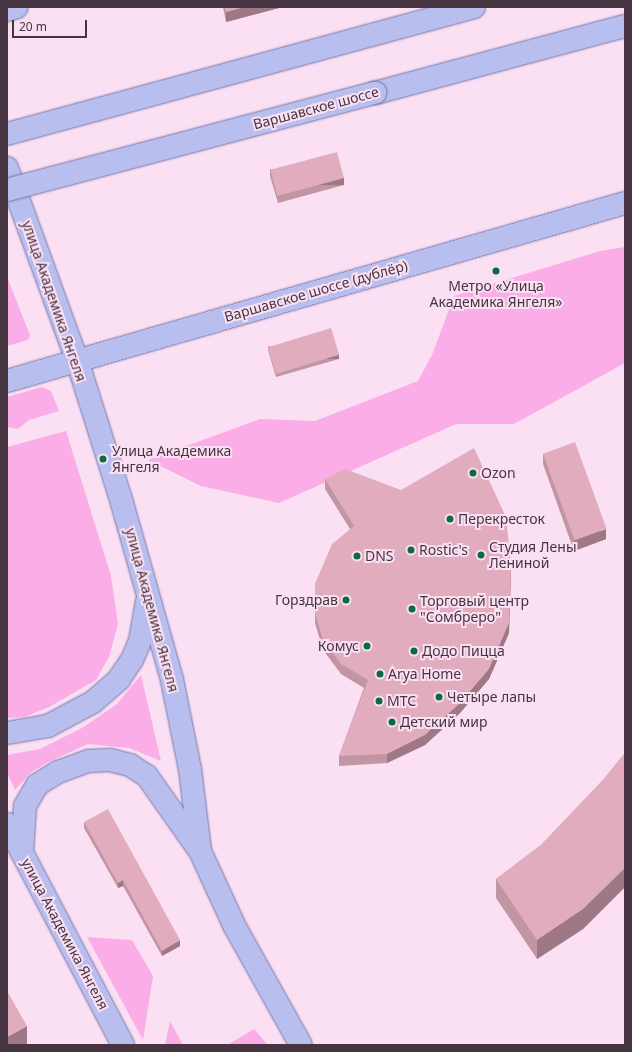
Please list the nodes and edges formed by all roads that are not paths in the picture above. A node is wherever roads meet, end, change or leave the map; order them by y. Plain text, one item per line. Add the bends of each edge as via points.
1 (17, 7) edge
2 (474, 7) edge
3 (7, 10) edge
4 (625, 26) edge
5 (7, 134) edge
6 (7, 168) edge
7 (7, 190) edge
8 (625, 202) edge
9 (77, 360) junction
10 (7, 381) edge
11 (148, 598) junction
12 (7, 733) edge
13 (7, 824) edge
14 (200, 851) junction
15 (22, 853) junction
16 (123, 1045) edge
17 (301, 1045) edge

1 - 3 main road
2 - 5 main road
4 - 7 main road, Варшавское шоссе, bridge
6 - 9 main road, улица Академика Янгеля
8 - 9 main road, Варшавское шоссе (дублёр)
9 - 10 main road, Варшавское шоссе (дублёр)
9 - 11 main road, улица Академика Янгеля via 122,503
11 - 12 main road via 140,640 132,660 119,679 93,702 48,726
11 - 14 main road, улица Академика Янгеля via 172,680 190,769
13 - 15 main road, улица Академика Янгеля
14 - 15 main road via 147,776 130,765 110,760 89,761 58,772 37,785 25,806
14 - 17 main road, улица Академика Янгеля via 235,927
15 - 16 main road, улица Академика Янгеля

